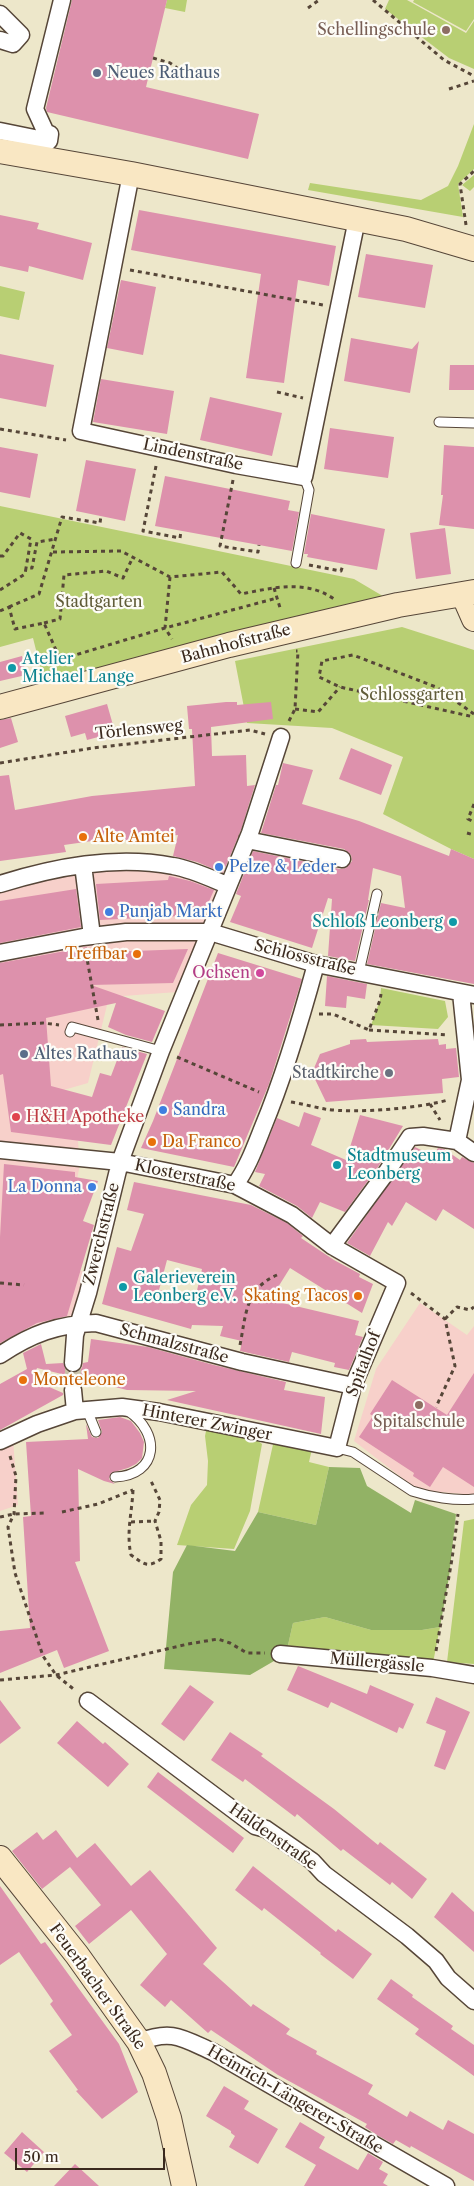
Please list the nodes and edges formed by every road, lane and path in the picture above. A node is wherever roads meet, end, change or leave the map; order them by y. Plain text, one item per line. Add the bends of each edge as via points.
1 (62, 0) edge
2 (318, 0) edge
3 (373, 0) edge
4 (308, 8) dead end
5 (0, 14) edge
6 (0, 40) edge
7 (153, 58) dead end
8 (474, 76) edge
9 (193, 79) dead end
10 (474, 81) edge
11 (449, 89) dead end
12 (0, 131) edge
13 (0, 151) edge
14 (474, 171) edge
15 (130, 174) junction
16 (357, 219) junction
17 (472, 248) edge
18 (113, 267) junction
19 (338, 307) junction
20 (277, 392) dead end
21 (287, 394) dead end
22 (439, 422) dead end
23 (474, 423) edge
24 (0, 428) edge
25 (66, 440) dead end
26 (159, 448) junction
27 (236, 465) junction
28 (304, 477) junction
29 (101, 516) dead end
30 (181, 531) dead end
31 (56, 539) junction
32 (259, 545) dead end
33 (52, 552) junction
34 (0, 556) edge
35 (133, 557) junction
36 (296, 563) joint
37 (343, 565) dead end
38 (26, 568) junction
39 (170, 577) junction
40 (0, 590) edge
41 (469, 593) edge
42 (328, 594) dead end
43 (277, 598) dead end
44 (9, 607) junction
45 (0, 611) edge
46 (474, 620) edge
47 (44, 623) junction
48 (165, 628) junction
49 (290, 651) dead end
50 (187, 657) junction
51 (62, 659) junction
52 (70, 687) junction
53 (340, 687) junction
54 (0, 707) edge
55 (474, 716) edge
56 (281, 737) joint
57 (0, 763) edge
58 (474, 804) edge
59 (474, 822) edge
60 (468, 832) dead end
61 (474, 835) edge
62 (247, 840) junction
63 (342, 859) dead end
64 (83, 865) junction
65 (0, 884) edge
66 (227, 884) junction
67 (376, 894) dead end
68 (210, 932) junction
69 (87, 937) junction
70 (0, 953) edge
71 (316, 964) junction
72 (359, 972) junction
73 (467, 994) edge
74 (380, 1000) dead end
75 (303, 1014) junction
76 (0, 1025) edge
77 (71, 1030) joint
78 (369, 1030) junction
79 (98, 1033) junction
80 (449, 1041) dead end
81 (161, 1050) junction
82 (450, 1093) dead end
83 (275, 1098) junction
84 (430, 1104) junction
85 (436, 1115) dead end
86 (457, 1142) junction
87 (3, 1150) edge
88 (474, 1153) edge
89 (120, 1162) junction
90 (235, 1185) junction
91 (332, 1246) junction
92 (277, 1275) dead end
93 (0, 1283) edge
94 (397, 1283) junction
95 (24, 1285) dead end
96 (474, 1307) edge
97 (445, 1319) junction
98 (80, 1324) junction
99 (0, 1355) edge
100 (237, 1360) junction
101 (73, 1363) tunnel mouth
102 (353, 1386) junction
103 (73, 1390) tunnel mouth
104 (436, 1407) dead end
105 (128, 1408) junction
106 (81, 1410) junction
107 (96, 1432) dead end
108 (2, 1440) edge
109 (337, 1448) junction
110 (115, 1477) dead end
111 (151, 1481) dead end
112 (133, 1490) dead end
113 (474, 1499) edge
114 (449, 1511) dead end
115 (46, 1513) dead end
116 (14, 1514) junction
117 (0, 1517) edge
118 (155, 1521) junction
119 (131, 1522) junction
120 (280, 1654) joint
121 (432, 1668) junction
122 (56, 1674) junction
123 (474, 1675) edge
124 (0, 1680) edge
125 (88, 1701) joint
126 (0, 1858) edge
127 (474, 2001) edge
128 (139, 2042) junction
129 (184, 2186) edge
130 (446, 2186) edge

1 - 12 street via 36,109 46,133 50,134 49,141
2 - 4 path
3 - 8 path via 444,60
5 - 6 street via 21,35 13,44
7 - 9 path via 170,63
10 - 11 path
13 - 15 street
14 - 17 path via 460,184
15 - 16 street
15 - 18 street, Lindenstraße
16 - 17 street
16 - 19 street
18 - 19 path
18 - 26 street, Lindenstraße via 81,432
19 - 28 street
20 - 21 path
22 - 23 lane
24 - 25 path
26 - 27 street, Lindenstraße
26 - 30 path via 143,531 180,538
27 - 28 street, Lindenstraße
27 - 32 path via 220,546 258,552
28 - 36 lane via 309,490
29 - 31 path via 100,523 62,517
31 - 33 path
31 - 38 path via 37,542 32,568
33 - 35 path via 122,551
33 - 44 path via 39,594
34 - 38 path via 20,533 31,539
35 - 39 path
35 - 47 path via 123,578 106,571 64,575 60,619
36 - 37 path via 341,571
38 - 40 path via 25,574
39 - 42 path via 222,572 241,594 296,586
39 - 48 path
41 - 46 street
41 - 50 street, Bahnhofstraße via 298,628
43 - 48 path
44 - 45 path
44 - 47 path via 15,629
47 - 51 path
48 - 50 path
48 - 51 path
49 - 53 path via 298,651 295,709 318,712
50 - 52 street, Bahnhofstraße
51 - 52 path
52 - 54 street, Bahnhofstraße
53 - 55 path
53 - 55 path via 318,677 322,660 353,655 436,687
56 - 57 path, Törlensweg via 250,730 93,748
56 - 62 street, Zwerchstraße
58 - 59 path via 468,819
60 - 61 path
62 - 63 street
62 - 66 street, Zwerchstraße
64 - 65 street via 43,871
64 - 66 street via 116,862 174,866
64 - 69 street
66 - 68 street, Zwerchstraße
67 - 72 lane
68 - 69 street, Schlossstraße via 126,932
68 - 71 street, Schlossstraße
68 - 81 street, Zwerchstraße
69 - 70 street, Schlossstraße
69 - 79 path
71 - 72 street, Schlossstraße
71 - 75 street
72 - 73 street, Schlossstraße
73 - 86 street, Schlossstraße via 470,1080
74 - 78 path
75 - 78 path via 333,1014
75 - 83 street
76 - 77 path via 42,1023
77 - 79 lane
78 - 80 path via 448,1035
79 - 81 lane
81 - 83 path
81 - 89 street, Zwerchstraße
82 - 84 path via 448,1100
83 - 84 path via 327,1109 368,1110
83 - 90 street via 245,1171
84 - 85 path
86 - 88 street
86 - 91 street via 410,1137
87 - 89 street, Klosterstraße
89 - 90 street, Klosterstraße
89 - 98 street, Zwerchstraße
90 - 91 street, Klosterstraße via 292,1215
91 - 94 street, Klosterstraße
92 - 100 path via 263,1281 254,1291
93 - 95 path
94 - 97 path
94 - 102 street, Spitalhof
96 - 97 path via 470,1310 457,1307
97 - 104 path via 455,1366
98 - 99 street, Schmalzstraße via 36,1334
98 - 100 street, Schmalzstraße via 96,1323
98 - 101 street, Zwerchstraße via 75,1335
100 - 102 street, Schmalzstraße
102 - 109 street, Spitalhof
103 - 106 street
105 - 106 street, Hinterer Zwinger
105 - 109 street, Hinterer Zwinger
105 - 110 lane via 149,1433 151,1447 148,1461 139,1471 126,1477
106 - 107 lane
106 - 108 street, Hinterer Zwinger
108 - 116 path via 16,1476
109 - 113 lane via 353,1452 412,1491
111 - 118 path via 160,1500
112 - 119 path
114 - 121 path via 458,1514
115 - 116 path
116 - 117 path
116 - 122 path via 8,1527 14,1574 43,1656
118 - 119 path
118 - 119 path via 161,1541 161,1560 153,1565 146,1565 131,1554 127,1533
120 - 121 street, Müllergässle
120 - 122 path via 247,1652 218,1639
121 - 123 street, Müllergässle
122 - 124 path
122 - 125 path
125 - 127 street, Haldenstraße via 255,1826 266,1829 312,1861 324,1874 436,1961 448,1978
126 - 128 street, Feuerbacher Straße via 77,1955
128 - 129 street, Feuerbacher Straße via 154,2073 169,2118
128 - 130 street, Heinrich-Längerer-Straße via 174,2034 212,2052

